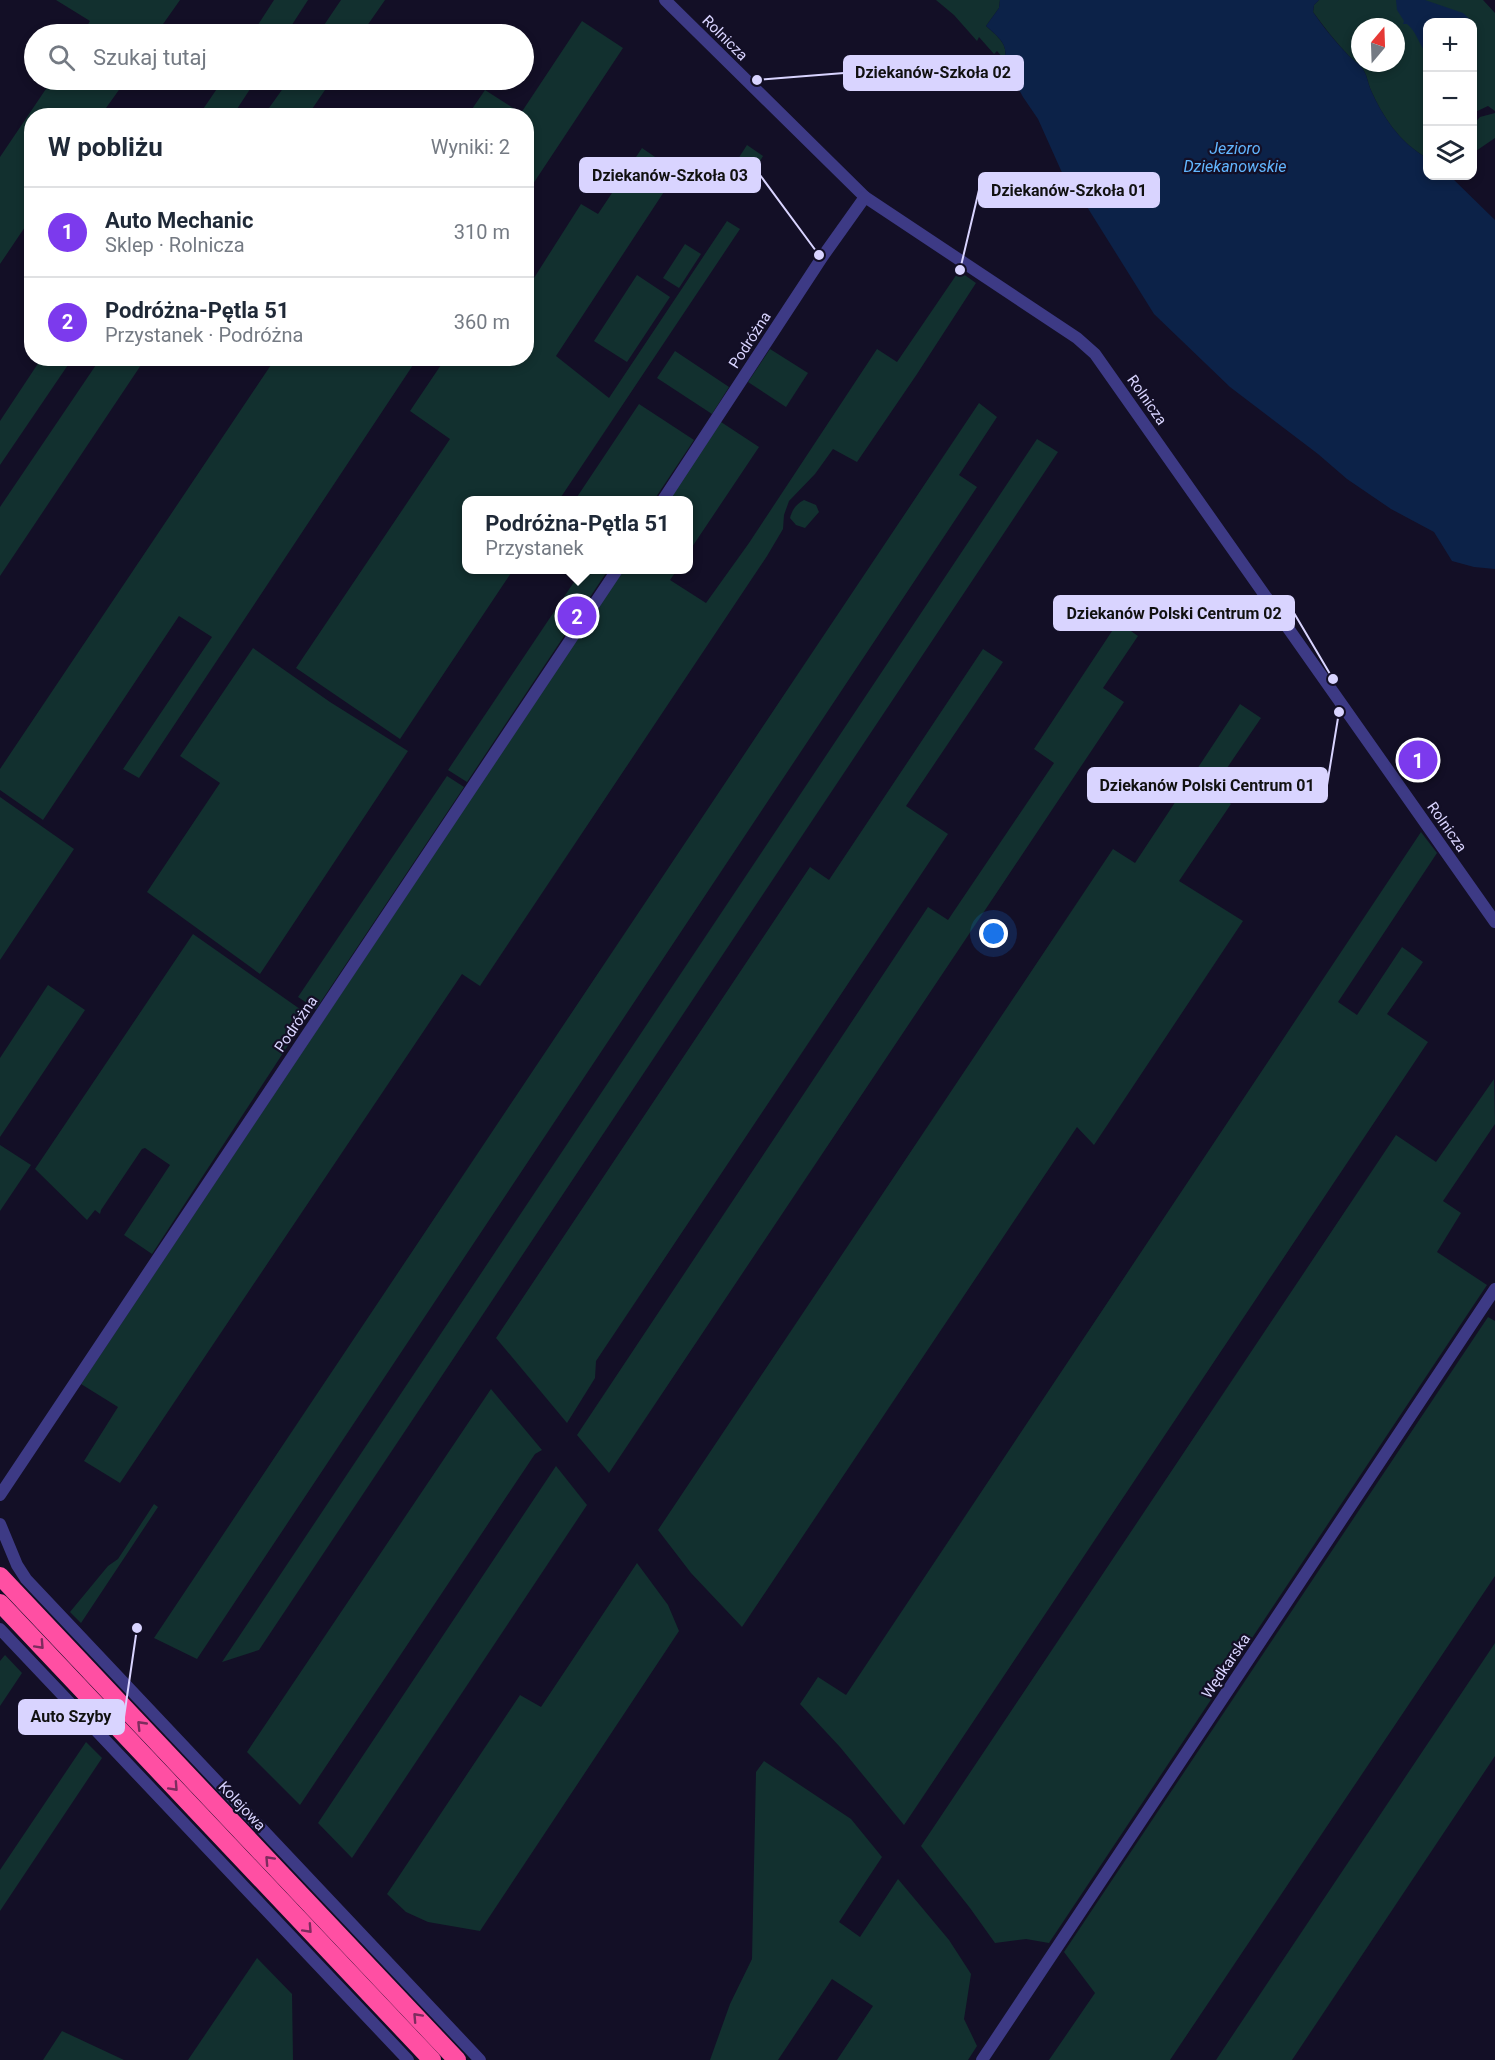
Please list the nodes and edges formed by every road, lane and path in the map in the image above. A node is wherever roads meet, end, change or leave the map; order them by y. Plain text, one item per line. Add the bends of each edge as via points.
1 (666, 0) edge
2 (865, 197) junction
3 (666, 496) edge
4 (614, 574) edge
5 (1495, 921) edge
6 (1495, 1289) edge
7 (0, 1496) edge
8 (0, 1524) edge
9 (0, 1576) edge
10 (0, 1603) edge
11 (0, 1629) edge
12 (408, 2060) edge
13 (432, 2060) edge
14 (457, 2060) edge
15 (480, 2060) edge
16 (982, 2060) edge

1 - 2 street, Rolnicza
2 - 3 street, Podróżna
2 - 5 street, Rolnicza via 1077,338 1095,354
4 - 7 street, Podróżna
6 - 16 street, Wędkarska
8 - 15 street via 26,1579
14 -> 9 highway, Kolejowa
10 -> 13 highway
11 - 12 street

